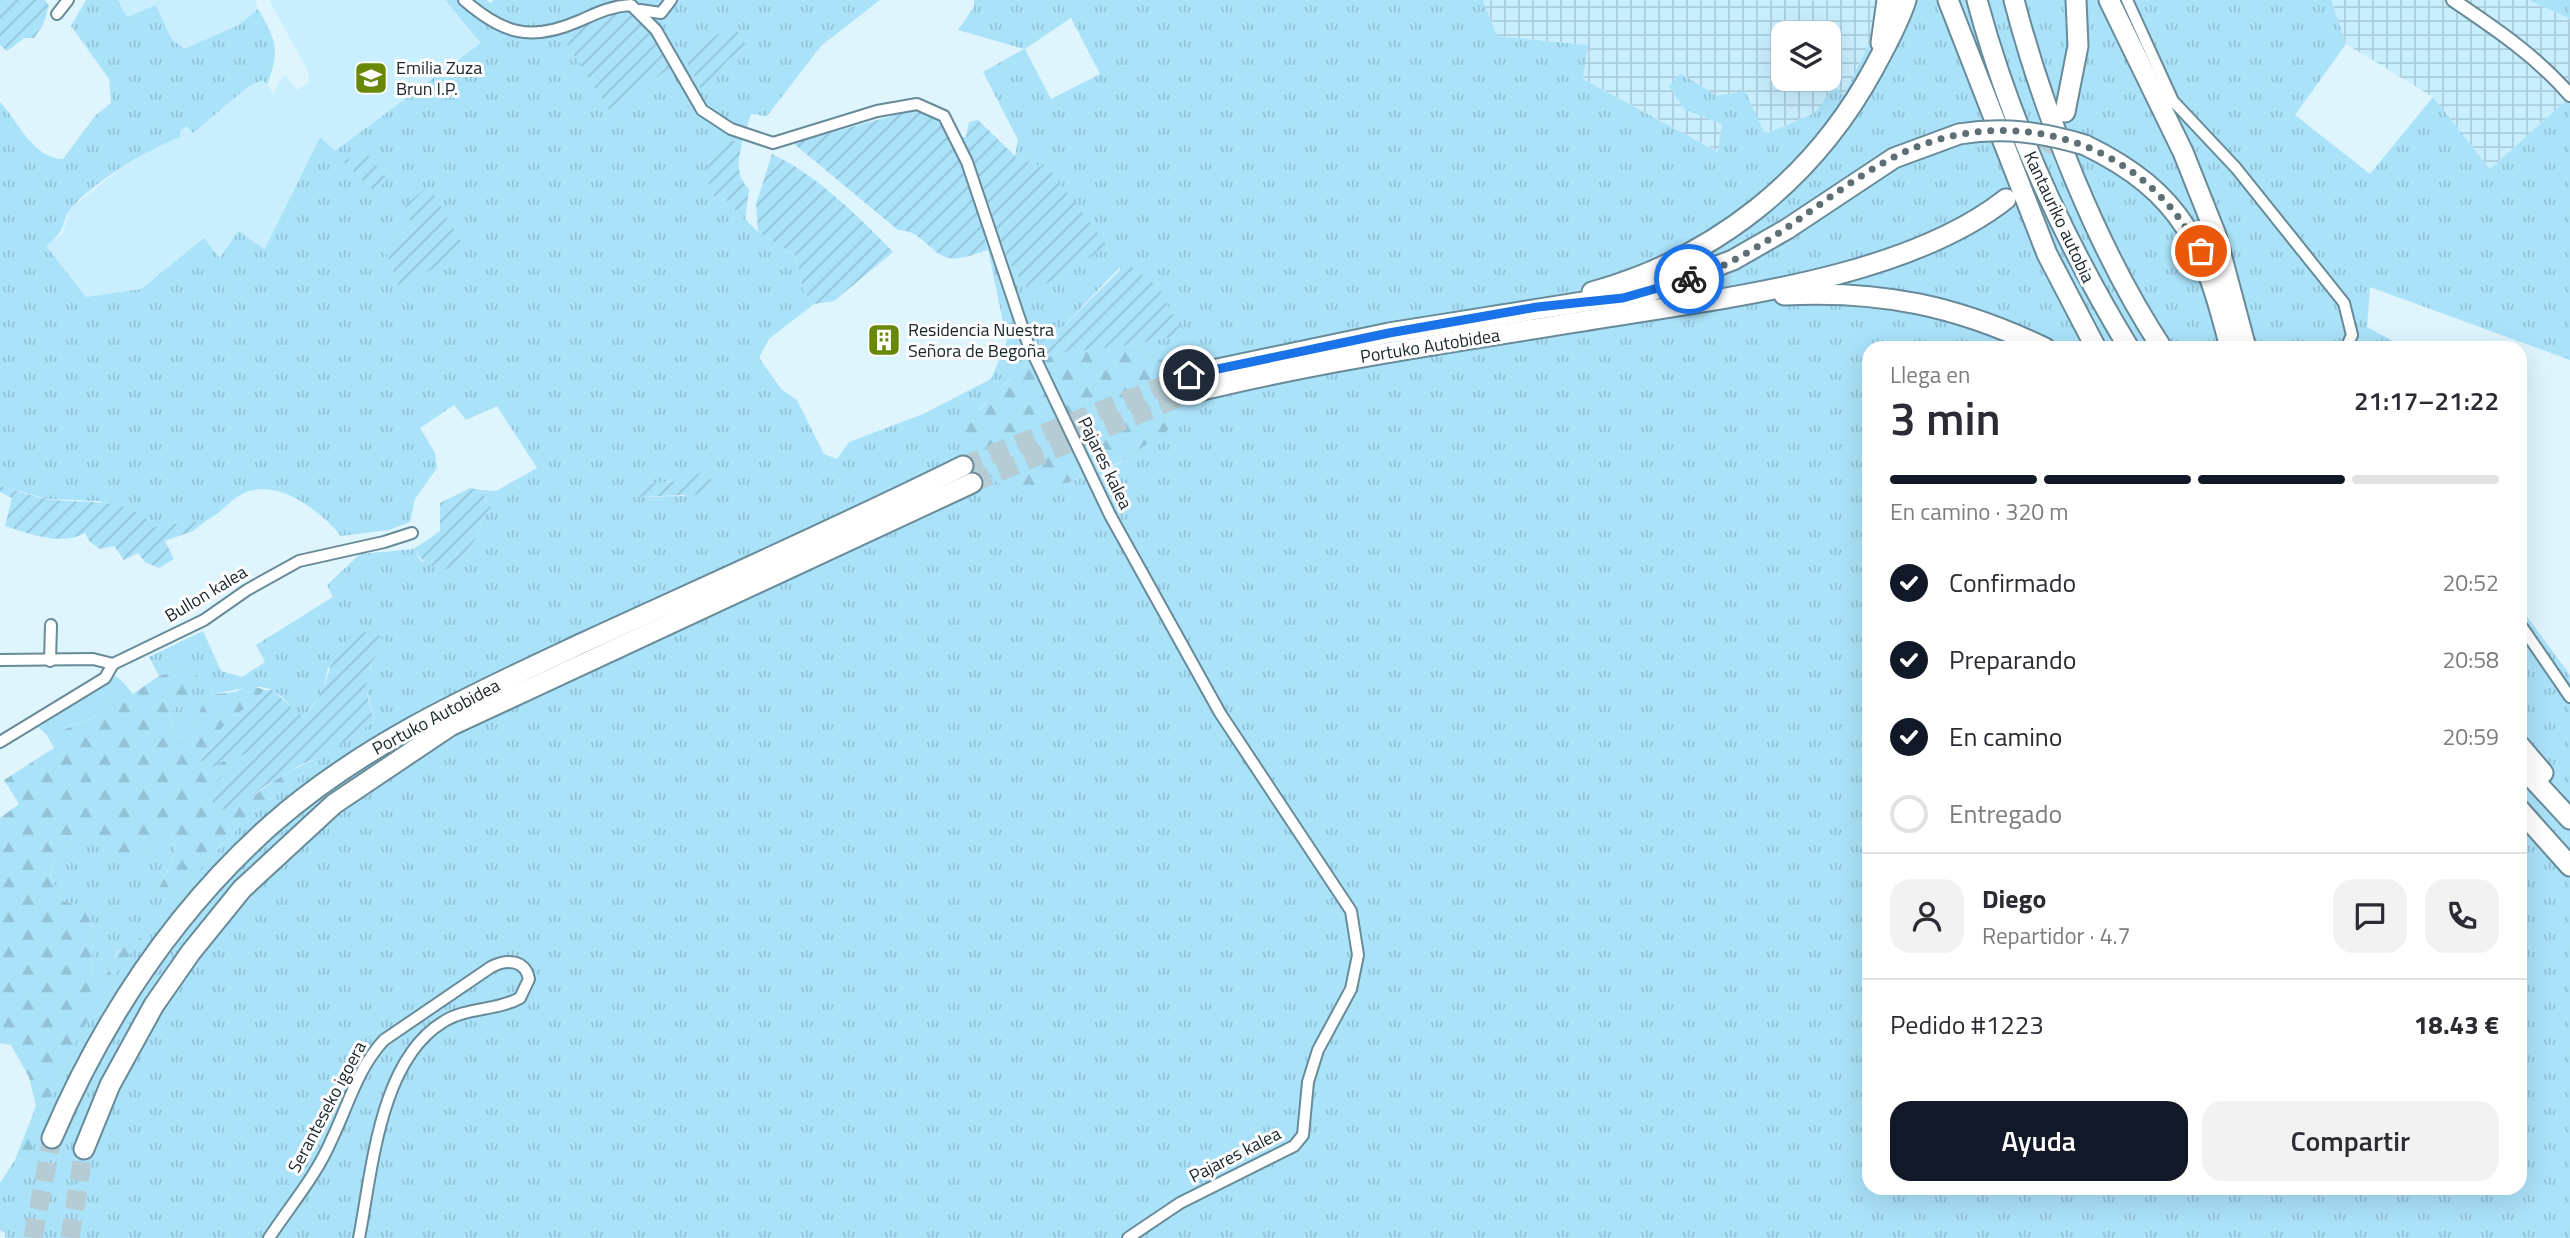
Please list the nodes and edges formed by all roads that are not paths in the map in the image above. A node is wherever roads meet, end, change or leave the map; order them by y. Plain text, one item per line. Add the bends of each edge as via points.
1 (68, 0) edge
2 (464, 0) edge
3 (670, 0) edge
4 (1887, 0) edge
5 (1906, 0) edge
6 (1948, 0) edge
7 (1977, 0) edge
8 (2000, 0) edge
9 (2014, 0) edge
10 (2076, 0) edge
11 (2109, 0) edge
12 (2127, 0) edge
13 (2453, 0) edge
14 (631, 5) junction
15 (661, 13) junction
16 (57, 14) dead end
17 (656, 30) junction
18 (1874, 67) junction
19 (2570, 95) edge
20 (2065, 112) tunnel mouth
21 (2006, 199) dead end
22 (2128, 293) junction
23 (1693, 303) junction
24 (1537, 307) junction
25 (2030, 341) edge
26 (2092, 341) edge
27 (2125, 341) edge
28 (2158, 341) edge
29 (2228, 341) edge
30 (2244, 341) edge
31 (2349, 341) edge
32 (412, 533) dead end
33 (51, 625) dead end
34 (2527, 634) edge
35 (0, 660) edge
36 (50, 661) junction
37 (113, 664) junction
38 (2570, 697) edge
39 (0, 742) edge
40 (2527, 755) edge
41 (2527, 772) edge
42 (2556, 803) junction
43 (2527, 818) edge
44 (2570, 819) edge
45 (2570, 866) edge
46 (52, 1138) tunnel mouth
47 (84, 1149) tunnel mouth
48 (269, 1238) edge
49 (359, 1238) edge
50 (1128, 1238) edge

1 - 16 street
2 - 14 street via 500,27 524,34 555,31 613,6
3 - 15 street
4 - 18 highway via 1885,30
5 - 18 highway
6 - 26 highway via 2047,254
7 - 27 highway, Kantauriko autobia via 2017,126 2096,295
8 - 22 highway via 2059,169
9 - 22 highway, Kantauriko autobia via 2048,110
10 - 20 highway via 2078,46
11 - 30 highway via 2183,152 2216,235
12 - 31 street via 2173,101 2236,168 2344,303 2352,335
13 - 19 street via 2516,43
14 - 15 street via 646,13
14 - 17 street, Pajares kalea
15 - 17 street
17 - 50 street, Pajares kalea via 702,110 731,129 773,143 877,111 917,104 944,116 967,162 1027,341 1110,515 1220,713 1351,911 1358,955 1351,989 1318,1050 1308,1082 1303,1135 1281,1154 1180,1203
18 - 24 highway via 1833,134 1782,189 1746,219 1656,270
21 - 23 highway via 1961,231 1896,257
22 - 28 highway, Kantauriko autobia
23 - 24 highway, Portuko Autobidea via 1190,384 1389,333
23 - 25 highway via 1806,294 1872,295 1958,312
24 - 29 highway, bridge via 1623,298 1696,277 1759,246 1894,158 1959,134 2014,130 2085,145 2139,177 2181,220 2201,251
32 - 37 street, Bullon kalea via 299,561 204,620
33 - 36 street
34 - 38 street
35 - 36 street
36 - 37 street via 93,659
37 - 39 street, Bullon kalea via 105,678
40 - 42 highway via 2543,774
41 - 42 highway
42 - 44 highway
43 - 45 highway
46 - 47 highway, Portuko Autobidea via 100,1037 157,948 234,859 305,797 386,741 469,697 967,474 450,726 334,804 242,889 184,963 154,1005 110,1085
48 - 49 street, Seranteseko igoera via 317,1169 371,1054 384,1040 491,967 504,961 520,964 529,979 520,998 455,1015 440,1024 400,1072 383,1117

